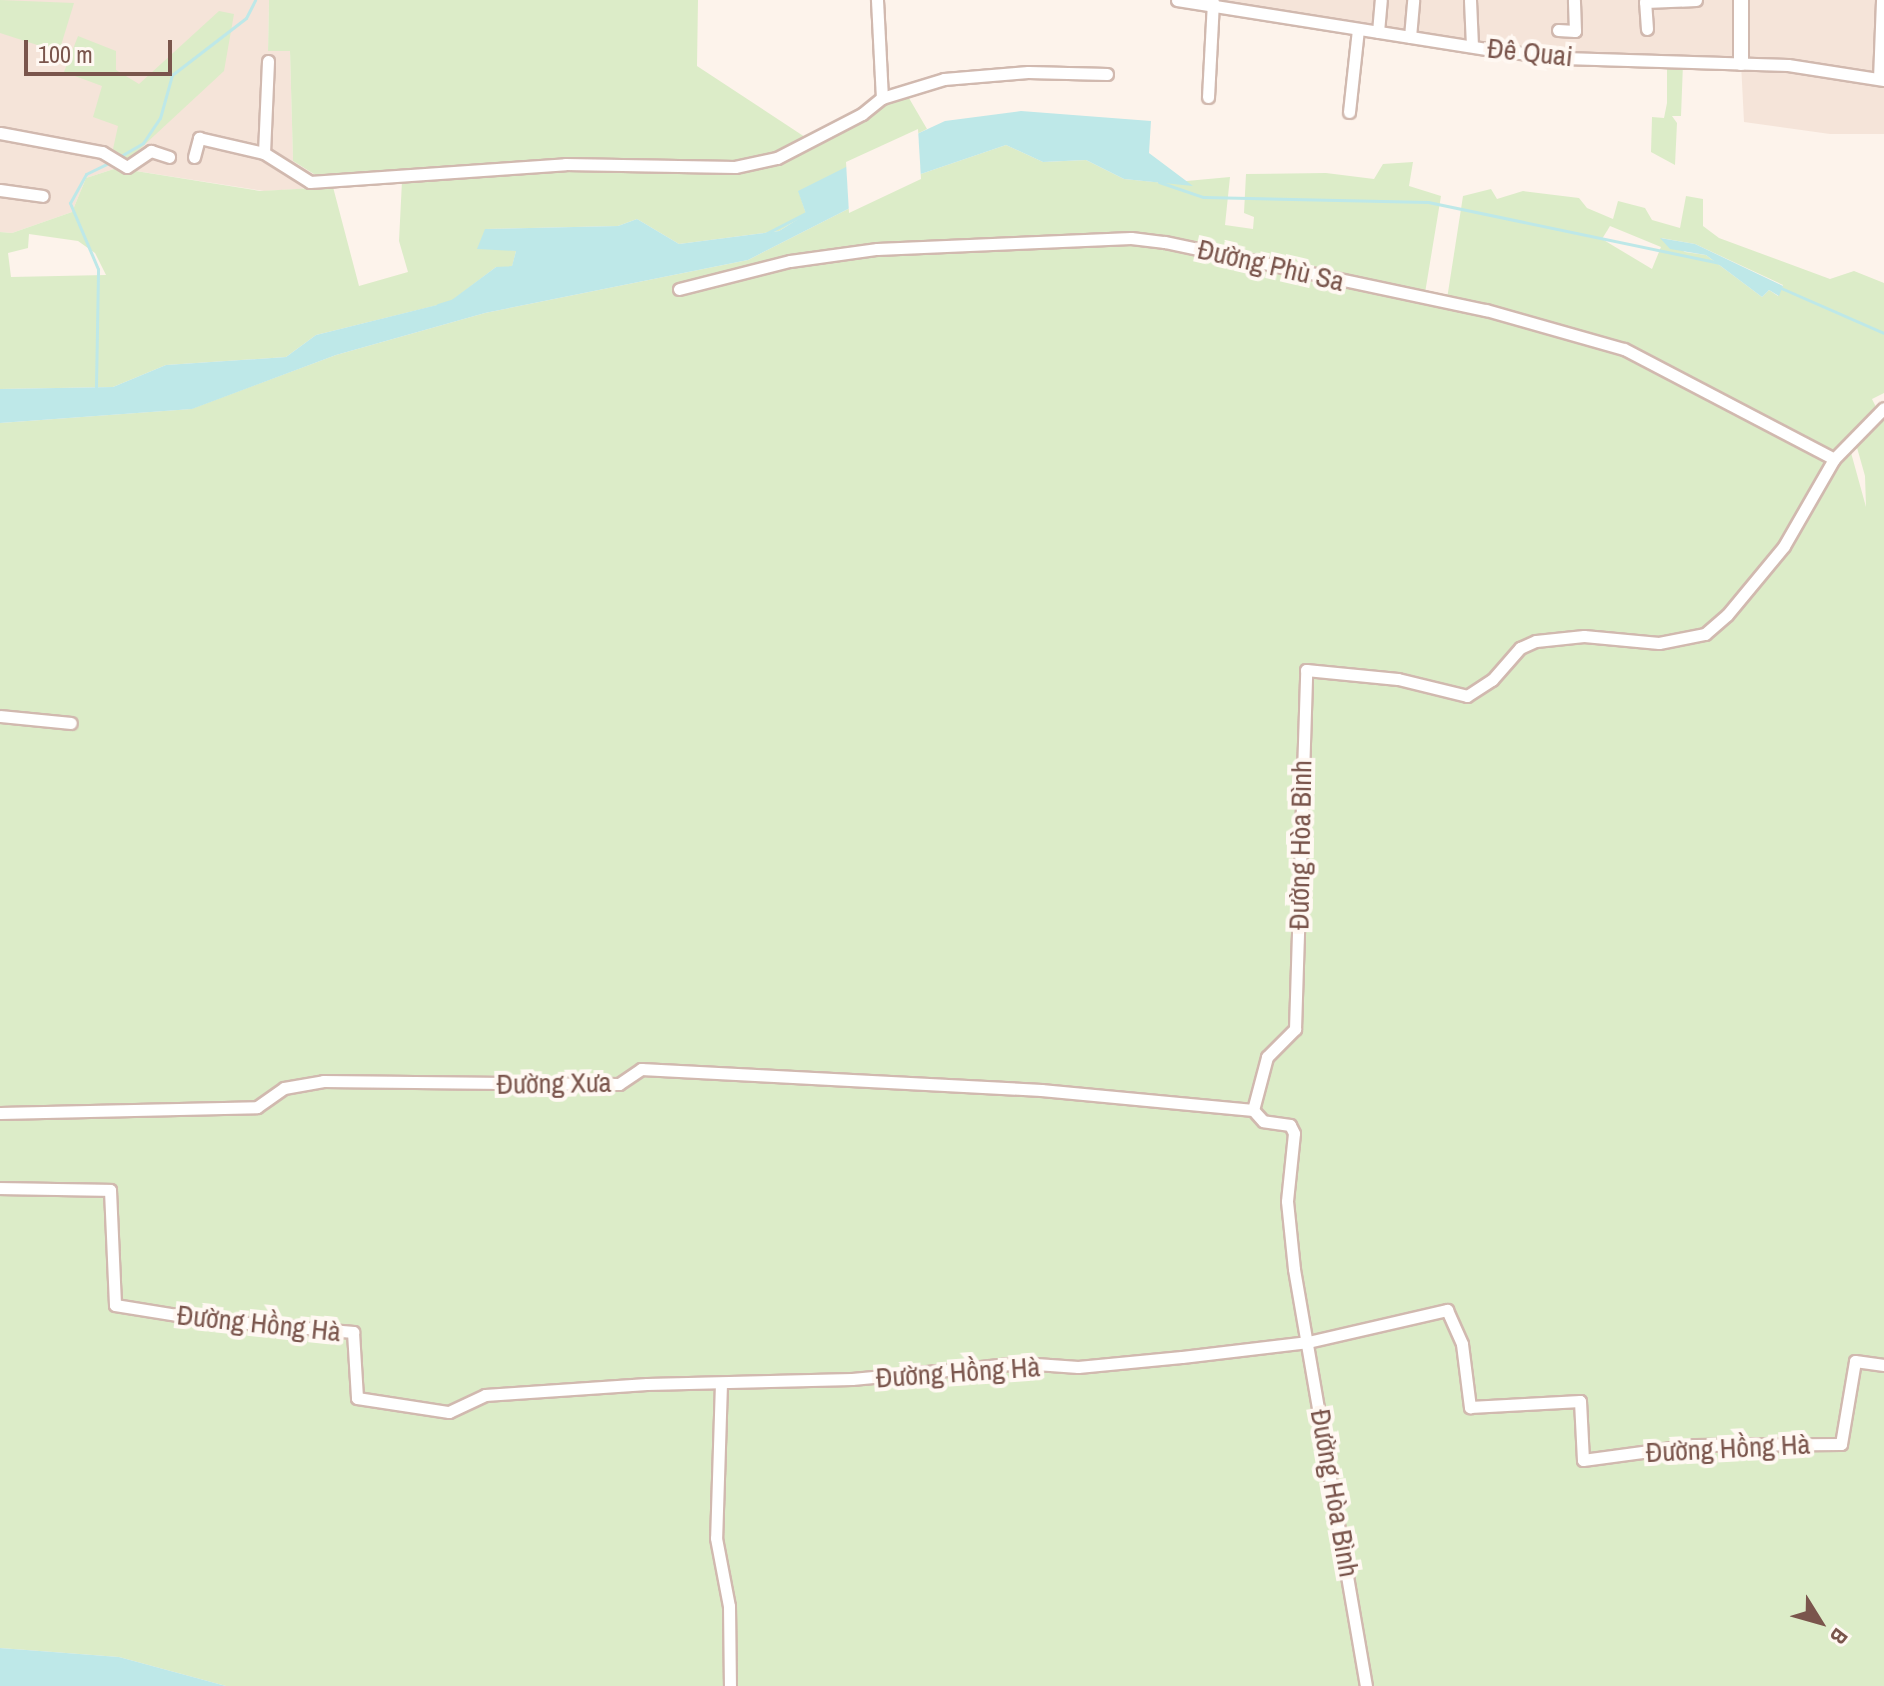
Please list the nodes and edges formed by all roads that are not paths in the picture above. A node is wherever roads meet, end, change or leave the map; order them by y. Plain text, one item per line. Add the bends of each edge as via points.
1 (877, 0) edge
2 (1177, 0) edge
3 (1381, 0) edge
4 (1413, 0) edge
5 (1470, 0) edge
6 (1574, 0) edge
7 (1696, 0) edge
8 (1741, 0) edge
9 (1882, 0) edge
10 (1213, 3) edge
11 (1358, 29) junction
12 (1647, 29) dead end
13 (1558, 30) dead end
14 (1378, 32) junction
15 (1410, 37) junction
16 (1472, 46) junction
17 (268, 61) dead end
18 (1741, 63) junction
19 (1107, 74) dead end
20 (1882, 80) edge
21 (1208, 97) dead end
22 (882, 98) junction
23 (1349, 112) dead end
24 (0, 133) edge
25 (264, 153) junction
26 (169, 157) dead end
27 (194, 157) dead end
28 (0, 190) edge
29 (43, 196) dead end
30 (679, 289) dead end
31 (1884, 408) edge
32 (1834, 459) junction
33 (0, 716) edge
34 (71, 723) dead end
35 (1253, 1110) junction
36 (0, 1113) edge
37 (0, 1188) edge
38 (1308, 1342) junction
39 (1884, 1365) edge
40 (721, 1383) junction
41 (730, 1686) edge
42 (1366, 1686) edge

1 - 22 street
2 - 10 street, Đê Quai
3 - 14 street
4 - 15 street
5 - 16 street
6 - 13 street via 1575,31
7 - 12 street via 1645,2
8 - 18 street
9 - 20 street
10 - 11 street, Đê Quai
10 - 21 street
11 - 14 street, Đê Quai
11 - 23 street
14 - 15 street, Đê Quai
15 - 16 street, Đê Quai
16 - 18 street, Đê Quai via 1564,58
17 - 25 street
18 - 20 street, Đê Quai
19 - 22 street via 1028,72 944,79
22 - 25 street via 801,148 735,167 565,164 310,182
24 - 26 street via 108,156 127,167 151,151
25 - 27 street via 199,138
28 - 29 street
30 - 32 street, Đường Phù Sa via 790,261 877,249 1131,238 1165,242 1486,310 1624,349
31 - 32 street, Đường Hòa Bình
32 - 35 street, Đường Hòa Bình via 1784,546 1705,634 1659,643 1584,636 1536,641 1520,648 1492,680 1467,696 1398,679 1306,670 1295,1029 1267,1057
33 - 34 street
35 - 36 street, Đường Xưa via 1041,1090 641,1069 619,1084 323,1081 284,1088 257,1107
35 - 38 street, Đường Hòa Bình via 1263,1121 1290,1125 1294,1133 1287,1201
37 - 40 street, Đường Hồng Hà via 110,1190 115,1305 201,1319 353,1332 357,1398 449,1412 485,1395
38 - 39 street, Đường Hồng Hà via 1447,1310 1462,1344 1470,1407 1580,1401 1583,1460 1674,1446 1841,1444 1855,1361
38 - 40 street, Đường Hồng Hà via 1078,1367 1022,1363 852,1379
38 - 42 street, Đường Hòa Bình
40 - 41 street via 716,1538 729,1606

